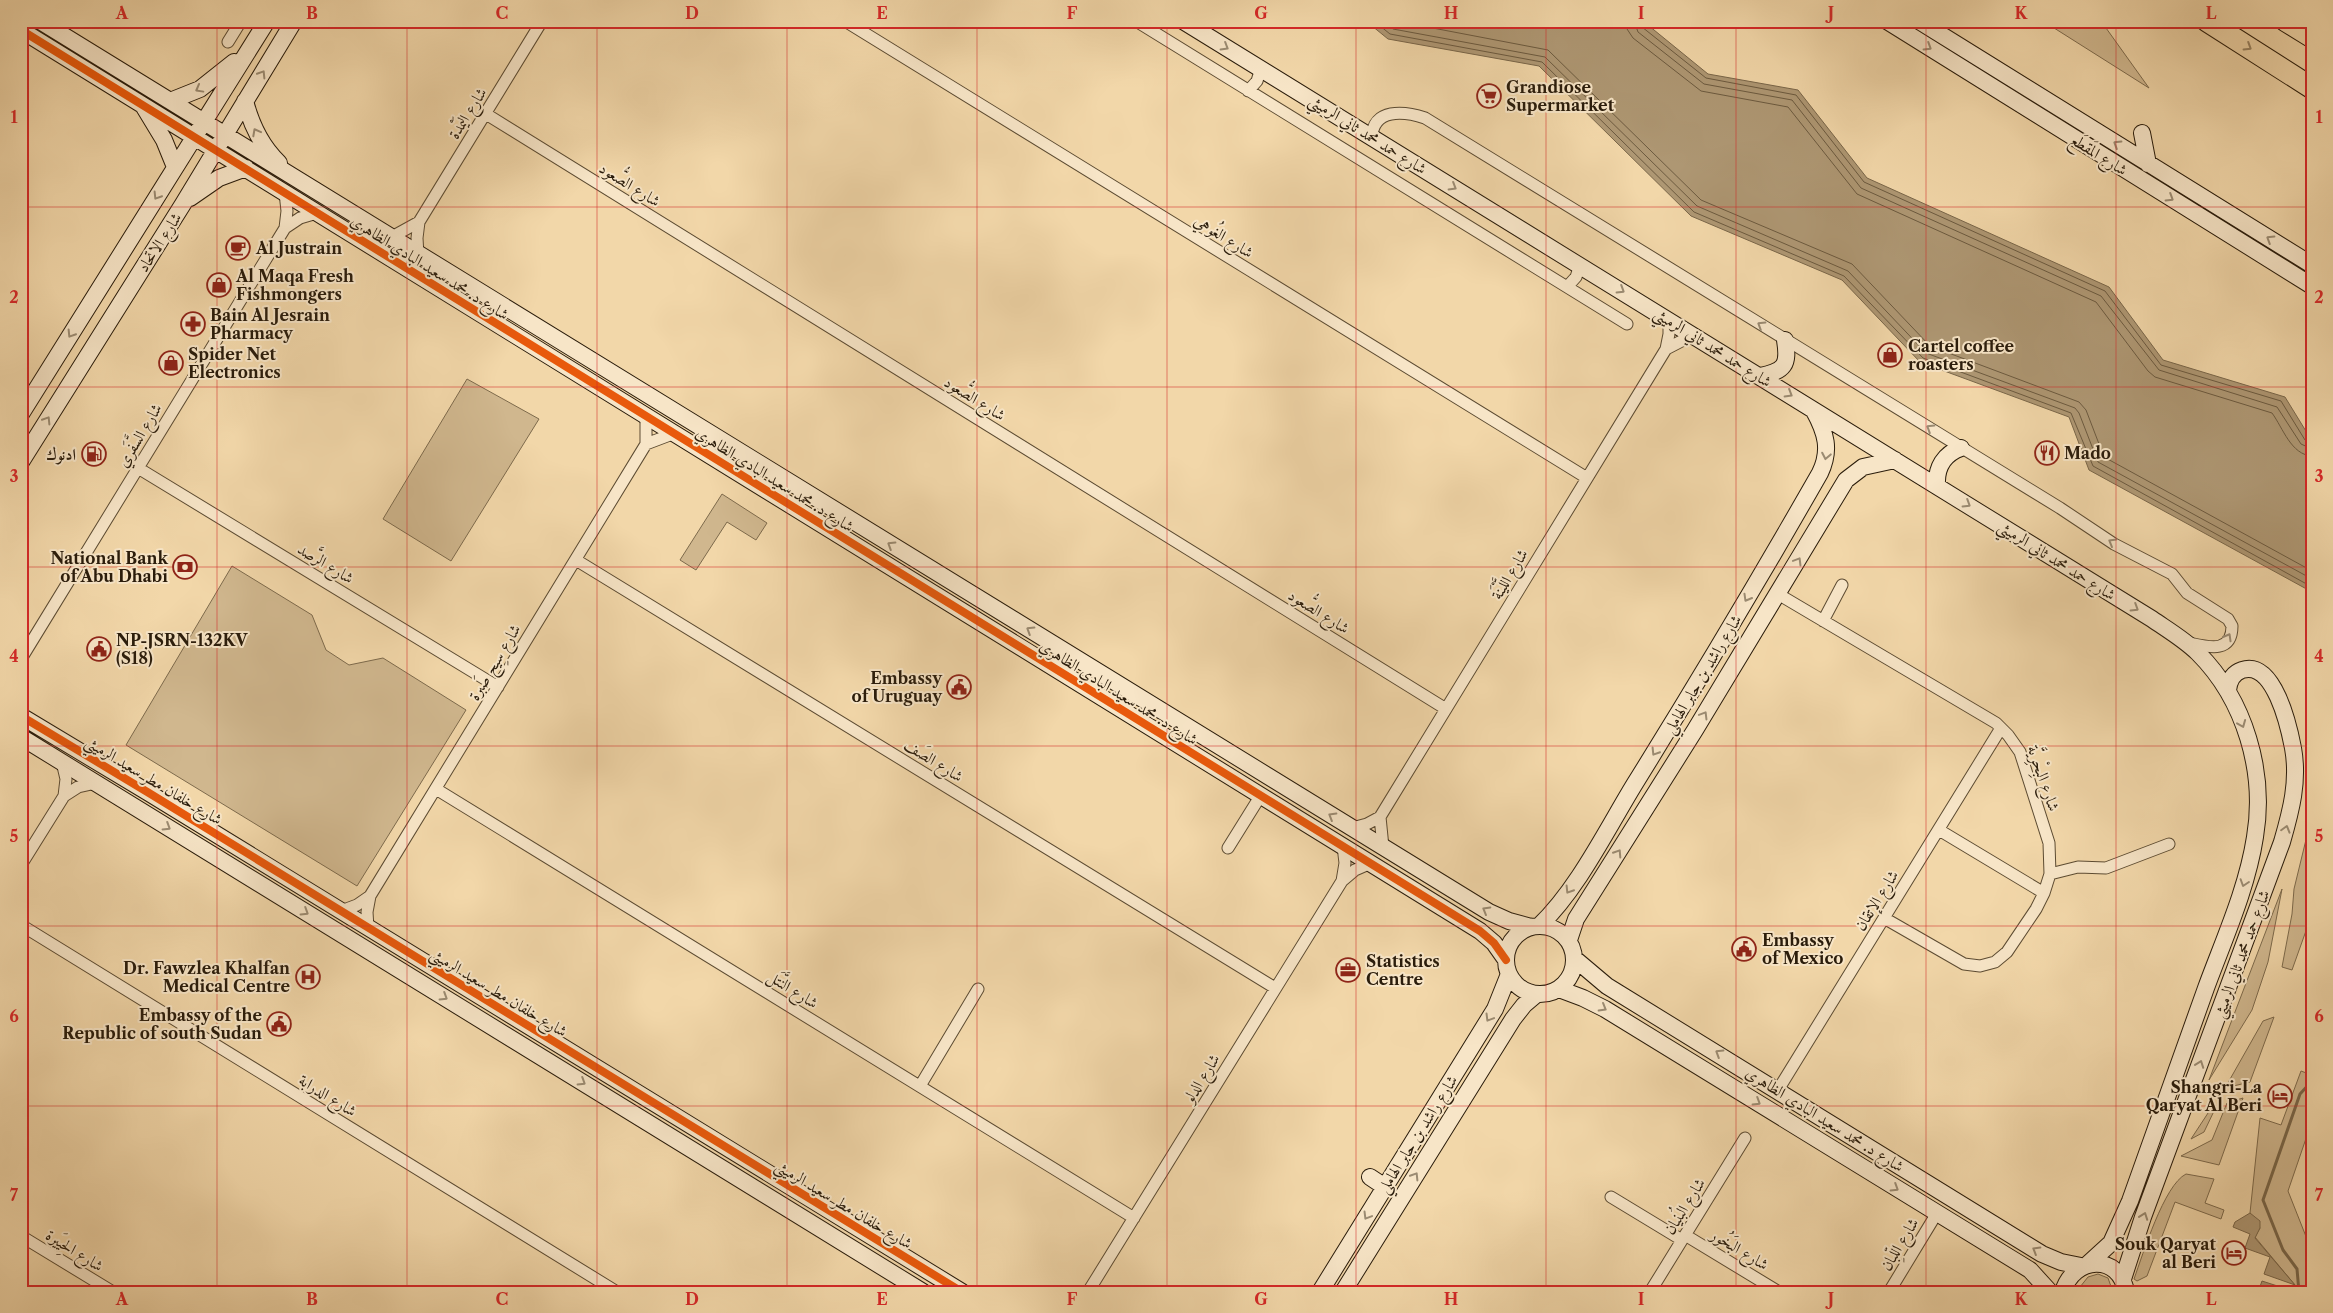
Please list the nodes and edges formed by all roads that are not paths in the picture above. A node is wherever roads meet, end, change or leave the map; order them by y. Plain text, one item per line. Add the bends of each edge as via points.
1 (40, 21) edge
2 (241, 21) edge
3 (267, 21) edge
4 (294, 21) edge
5 (542, 21) edge
6 (845, 21) edge
7 (1136, 21) edge
8 (1183, 21) edge
9 (1886, 21) edge
10 (1919, 21) edge
11 (2207, 21) edge
12 (2286, 21) edge
13 (21, 30) edge
14 (2312, 37) edge
15 (228, 42) dead end
16 (250, 47) junction
17 (1267, 72) junction
18 (2312, 88) edge
19 (1253, 94) junction
20 (170, 101) junction
21 (245, 101) junction
22 (141, 103) junction
23 (486, 114) junction
24 (199, 129) junction
25 (2142, 133) dead end
26 (1372, 138) junction
27 (220, 142) junction
28 (2152, 166) junction
29 (175, 167) junction
30 (246, 168) junction
31 (300, 181) junction
32 (2146, 182) junction
33 (285, 193) junction
34 (183, 204) junction
35 (317, 213) junction
36 (419, 222) junction
37 (285, 228) junction
38 (390, 238) junction
39 (418, 255) junction
40 (2312, 265) edge
41 (1586, 268) junction
42 (457, 279) junction
43 (2312, 286) edge
44 (1572, 290) junction
45 (447, 292) junction
46 (1669, 320) junction
47 (1627, 324) dead end
48 (1693, 335) junction
49 (1785, 340) junction
50 (1666, 349) junction
51 (1760, 376) junction
52 (1814, 411) junction
53 (21, 414) edge
54 (646, 416) junction
55 (675, 433) junction
56 (646, 444) junction
57 (1961, 448) junction
58 (1895, 460) junction
59 (21, 462) edge
60 (138, 468) junction
61 (1586, 478) junction
62 (1937, 486) junction
63 (576, 560) junction
64 (1842, 585) dead end
65 (1778, 594) junction
66 (1823, 621) junction
67 (2185, 642) junction
68 (21, 659) edge
69 (498, 687) junction
70 (2228, 690) junction
71 (1446, 709) junction
72 (21, 716) edge
73 (2001, 728) junction
74 (21, 737) edge
75 (62, 762) junction
76 (1244, 762) junction
77 (1234, 779) junction
78 (96, 783) junction
79 (436, 789) junction
80 (149, 793) junction
81 (1261, 795) junction
82 (64, 796) junction
83 (139, 809) junction
84 (1380, 817) junction
85 (1352, 828) junction
86 (1939, 830) junction
87 (2169, 844) dead end
88 (1343, 846) junction
89 (1383, 847) junction
90 (1228, 848) dead end
91 (1371, 863) junction
92 (21, 866) edge
93 (2050, 874) junction
94 (1342, 880) junction
95 (2044, 893) junction
96 (370, 896) junction
97 (341, 911) junction
98 (1884, 918) junction
99 (21, 925) edge
100 (1535, 926) junction
101 (368, 928) junction
102 (1569, 940) junction
103 (1575, 958) junction
104 (1507, 967) junction
105 (1275, 988) junction
106 (978, 989) dead end
107 (1559, 989) junction
108 (1537, 994) junction
109 (920, 1086) junction
110 (1778, 1090) junction
111 (1745, 1138) dead end
112 (1370, 1177) dead end
113 (1385, 1187) junction
114 (1611, 1197) dead end
115 (1937, 1213) junction
116 (1134, 1218) junction
117 (21, 1236) edge
118 (1683, 1237) junction
119 (2085, 1265) junction
120 (2124, 1286) edge
121 (956, 1290) edge
122 (112, 1292) edge
123 (617, 1292) edge
124 (923, 1292) edge
125 (1088, 1292) edge
126 (1320, 1292) edge
127 (1343, 1292) edge
128 (1650, 1292) edge
129 (1779, 1292) edge
130 (1889, 1292) edge
131 (2050, 1292) edge
132 (2063, 1292) edge

1 - 20 street, شارع د. محمد سعيد البادي الظاهري
2 - 15 street
3 - 16 street, شارع الاتحاد
21 -> 4 street, شارع الاتحاد
5 - 23 street, شارع اليَمْدة
6 - 61 street, شارع الغُوهي
7 - 19 street
8 -> 17 street, شارع حمد محمد ثاني الرميثي
9 -> 32 street, شارع المَقطَع
28 -> 10 street, شارع المَقطَع
11 -> 18 highway
12 - 14 highway
13 - 22 street, شارع د. محمد سعيد البادي الظاهري
16 -> 20 street via 208,84
16 - 24 street, شارع الاتحاد
17 - 19 street via 1257,81
17 - 26 street, شارع حمد محمد ثاني الرميثي
19 - 44 street
20 - 24 street, شارع د. محمد سعيد البادي الظاهري
21 - 27 street, شارع الاتحاد
31 -> 21 street via 266,149 254,129
22 - 24 street, شارع د. محمد سعيد البادي الظاهري
22 - 29 street via 164,140
23 - 36 street, شارع اليَمْدة
23 - 71 street, شارع الصُّعود
24 - 27 street, شارع د. محمد سعيد البادي الظاهري
24 - 29 street, شارع الاتحاد
25 - 28 street
26 -> 41 street, شارع حمد محمد ثاني الرميثي
49 -> 26 street via 1425,118 1388,114 1376,123
27 - 30 street, شارع د. محمد سعيد البادي الظاهري
27 - 31 street, شارع د. محمد سعيد البادي الظاهري
27 - 34 street, شارع الاتحاد
28 - 32 street
40 -> 28 street, شارع المَقطَع
29 -> 53 street, شارع الاتحاد
30 - 33 street, شارع د. محمد سعيد البادي الظاهري
30 - 34 street via 213,182
31 - 38 street, شارع د. محمد سعيد البادي الظاهري
32 -> 43 street, شارع المَقطَع
33 - 35 street, شارع د. محمد سعيد البادي الظاهري
33 - 37 street, شارع السَّفَري
59 -> 34 street, شارع الاتحاد
35 - 37 street, شارع السَّفَري via 300,218
35 - 45 street, شارع د. محمد سعيد البادي الظاهري
36 - 38 street, شارع اليَمْدة
36 - 39 street, شارع اليَمْدة
37 - 60 street, شارع السَّفَري
38 - 39 street, شارع د. محمد سعيد البادي الظاهري
39 - 42 street, شارع د. محمد سعيد البادي الظاهري
41 - 44 street via 1576,277
41 -> 46 street, شارع حمد محمد ثاني الرميثي
42 - 45 street via 456,288
76 -> 42 street, شارع د. محمد سعيد البادي الظاهري
44 - 47 street
45 - 54 street, شارع د. محمد سعيد البادي الظاهري
46 - 48 street, شارع حمد محمد ثاني الرميثي
46 - 50 street, شارع اللَّيْنَة
48 - 50 street
48 - 51 street, شارع حمد محمد ثاني الرميثي
49 - 51 street via 1787,358 1782,368
57 -> 49 street
50 - 61 street, شارع اللَّيْنَة
51 -> 52 street, شارع حمد محمد ثاني الرميثي
52 - 58 street, شارع حمد محمد ثاني الرميثي
52 -> 100 street, شارع راشد بن جابر الهاملي via 1824,428 1828,446 1820,473 1604,835 1558,908
54 - 55 street, شارع د. محمد سعيد البادي الظاهري
54 - 56 street
55 - 56 street
55 - 77 street, شارع د. محمد سعيد البادي الظاهري
56 - 63 street, شارع سِيح صَبرة
57 - 62 street via 1943,459 1937,472
67 -> 57 street via 2222,646 2230,637 2232,623 2187,593 2166,570 2114,544
58 - 62 street, شارع حمد محمد ثاني الرميثي
65 -> 58 street, شارع راشد بن جابر الهاملي via 1846,480 1863,467
60 - 68 street, شارع السَّفَري
60 - 69 street, شارع الرَّصد
61 - 71 street, شارع اللَّيْنَة
62 -> 67 street, شارع حمد محمد ثاني الرميثي
63 - 69 street, شارع سِيح صَبرة
63 - 105 street, شارع الصَف
64 - 66 street
65 - 66 street, شارع البِحْرِيَّة
102 -> 65 street, شارع راشد بن جابر الهاملي via 1576,919
66 - 73 street, شارع البِحْرِيَّة
67 - 70 street, شارع حمد محمد ثاني الرميثي
69 - 79 street, شارع سِيح صَبرة
70 -> 119 street, شارع حمد محمد ثاني الرميثي via 2248,740 2257,780 2255,838 2247,873 2124,1216 2111,1244
120 -> 70 street, شارع حمد محمد ثاني الرميثي via 2144,1218 2282,842 2295,792 2296,769 2287,722 2264,674 2243,669 2232,677
71 - 84 street, شارع اللَّيْنَة
72 - 80 street, شارع خلفان مطر سعيد الرميثي
73 - 86 street, شارع الإتقان
73 - 93 street, شارع البِحْرِيَّة via 2020,752 2049,843
74 - 75 street, شارع خلفان مطر سعيد الرميثي
75 - 78 street, شارع خلفان مطر سعيد الرميثي
75 - 82 street via 66,779
76 - 77 street
85 -> 76 street, شارع د. محمد سعيد البادي الظاهري
77 - 81 street, شارع د. محمد سعيد البادي الظاهري
78 - 82 street via 78,786
78 - 83 street, شارع خلفان مطر سعيد الرميثي
79 - 96 street, شارع سِيح صَبرة
79 - 109 street, شارع النَّتَل
80 - 83 street via 148,805
80 - 97 street, شارع خلفان مطر سعيد الرميثي
81 - 88 street, شارع د. محمد سعيد البادي الظاهري
81 - 90 street
82 - 92 street
83 -> 124 street, شارع خلفان مطر سعيد الرميثي
84 - 85 street
84 - 89 street
85 - 89 street, شارع د. محمد سعيد البادي الظاهري
86 - 95 street
86 - 98 street, شارع الإتقان
87 - 93 street via 2106,868 2078,867
88 - 91 street, شارع د. محمد سعيد البادي الظاهري
88 - 94 street, شارع الدلو
100 -> 89 street, شارع د. محمد سعيد البادي الظاهري via 1489,912
91 - 94 street, شارع الدلو
91 - 104 street, شارع د. محمد سعيد البادي الظاهري via 1480,931 1494,943
93 - 95 street, شارع البِحْرِيَّة
94 - 105 street, شارع الدلو
95 - 98 street, شارع البِحْرِيَّة via 2006,952 1995,962 1980,966 1964,964
96 - 97 street, شارع سِيح صَبرة
96 - 101 street, شارع سِيح صَبرة
97 - 101 street, شارع خلفان مطر سعيد الرميثي
98 - 110 street, شارع الإتقان
99 - 123 street, شارع الدرابة
100 - 102 street via 1550,927
100 - 104 street via 1515,937 1508,948
101 - 121 street, شارع خلفان مطر سعيد الرميثي
102 - 103 street
103 - 107 street via 1571,976
110 -> 103 street, شارع د. محمد سعيد البادي الظاهري via 1607,986
104 - 108 street via 1520,988
104 -> 113 street, شارع راشد بن جابر الهاملي via 1495,1009
105 - 116 street, شارع الدلو
106 - 109 street
107 - 108 street
107 -> 115 street, شارع د. محمد سعيد البادي الظاهري via 1605,1009
127 -> 108 street, شارع راشد بن جابر الهاملي via 1513,1019
109 - 116 street, شارع النَّتَل
119 -> 110 street, شارع د. محمد سعيد البادي الظاهري via 2061,1262 2042,1254
111 - 118 street, شارع البُنيان
112 - 113 street
113 -> 126 street, شارع راشد بن جابر الهاملي
114 - 118 street, شارع البَخُور
115 - 130 street, شارع اللِّبان
115 - 131 street, شارع د. محمد سعيد البادي الظاهري via 2030,1270
116 - 125 street, شارع الدلو
117 - 122 street, شارع الحِيَيرة
118 - 128 street, شارع البُنيان
118 - 129 street, شارع البَخُور
119 - 120 street, شارع د. محمد سعيد البادي الظاهري via 2109,1267
119 - 132 street, شارع حمد محمد ثاني الرميثي via 2070,1276

